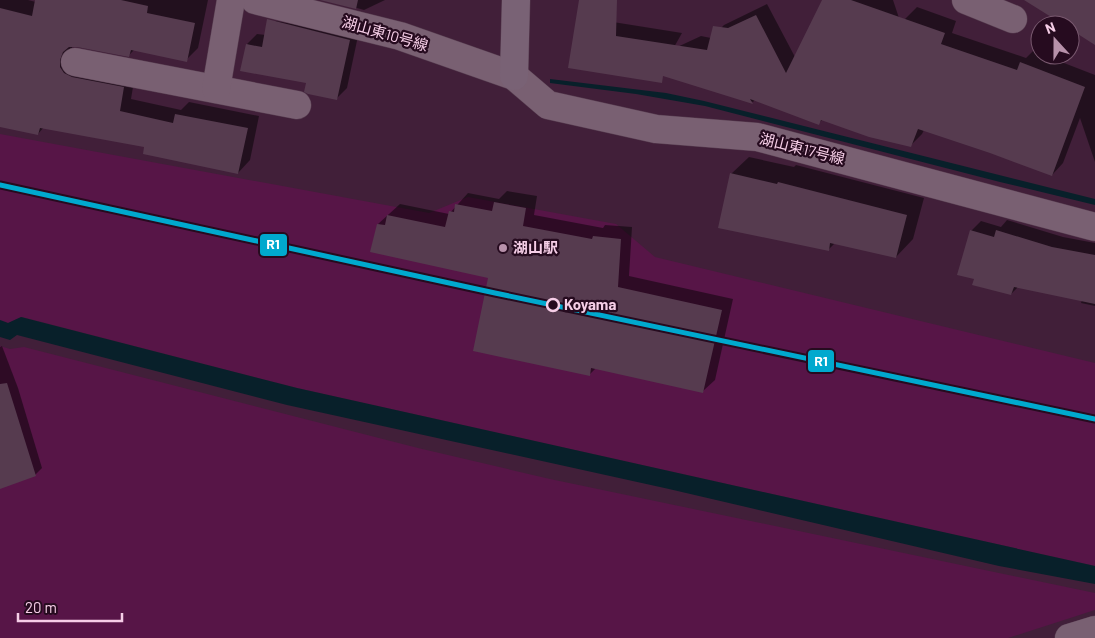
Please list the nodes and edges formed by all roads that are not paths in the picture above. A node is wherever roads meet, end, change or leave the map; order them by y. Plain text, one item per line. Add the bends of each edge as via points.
1 (231, 0) edge
2 (255, 0) edge
3 (516, 0) edge
4 (966, 0) edge
5 (1013, 19) dead end
6 (76, 62) dead end
7 (514, 76) junction
8 (216, 89) junction
9 (297, 105) dead end
10 (1095, 227) edge
11 (1095, 630) edge
12 (1069, 638) edge

1 - 8 street
2 - 7 street, 湖山東10号線 via 400,36
3 - 7 main road
4 - 5 street
6 - 8 street
7 - 10 street, 湖山東17号線 via 548,106 656,129 757,137
8 - 9 street
11 - 12 street

